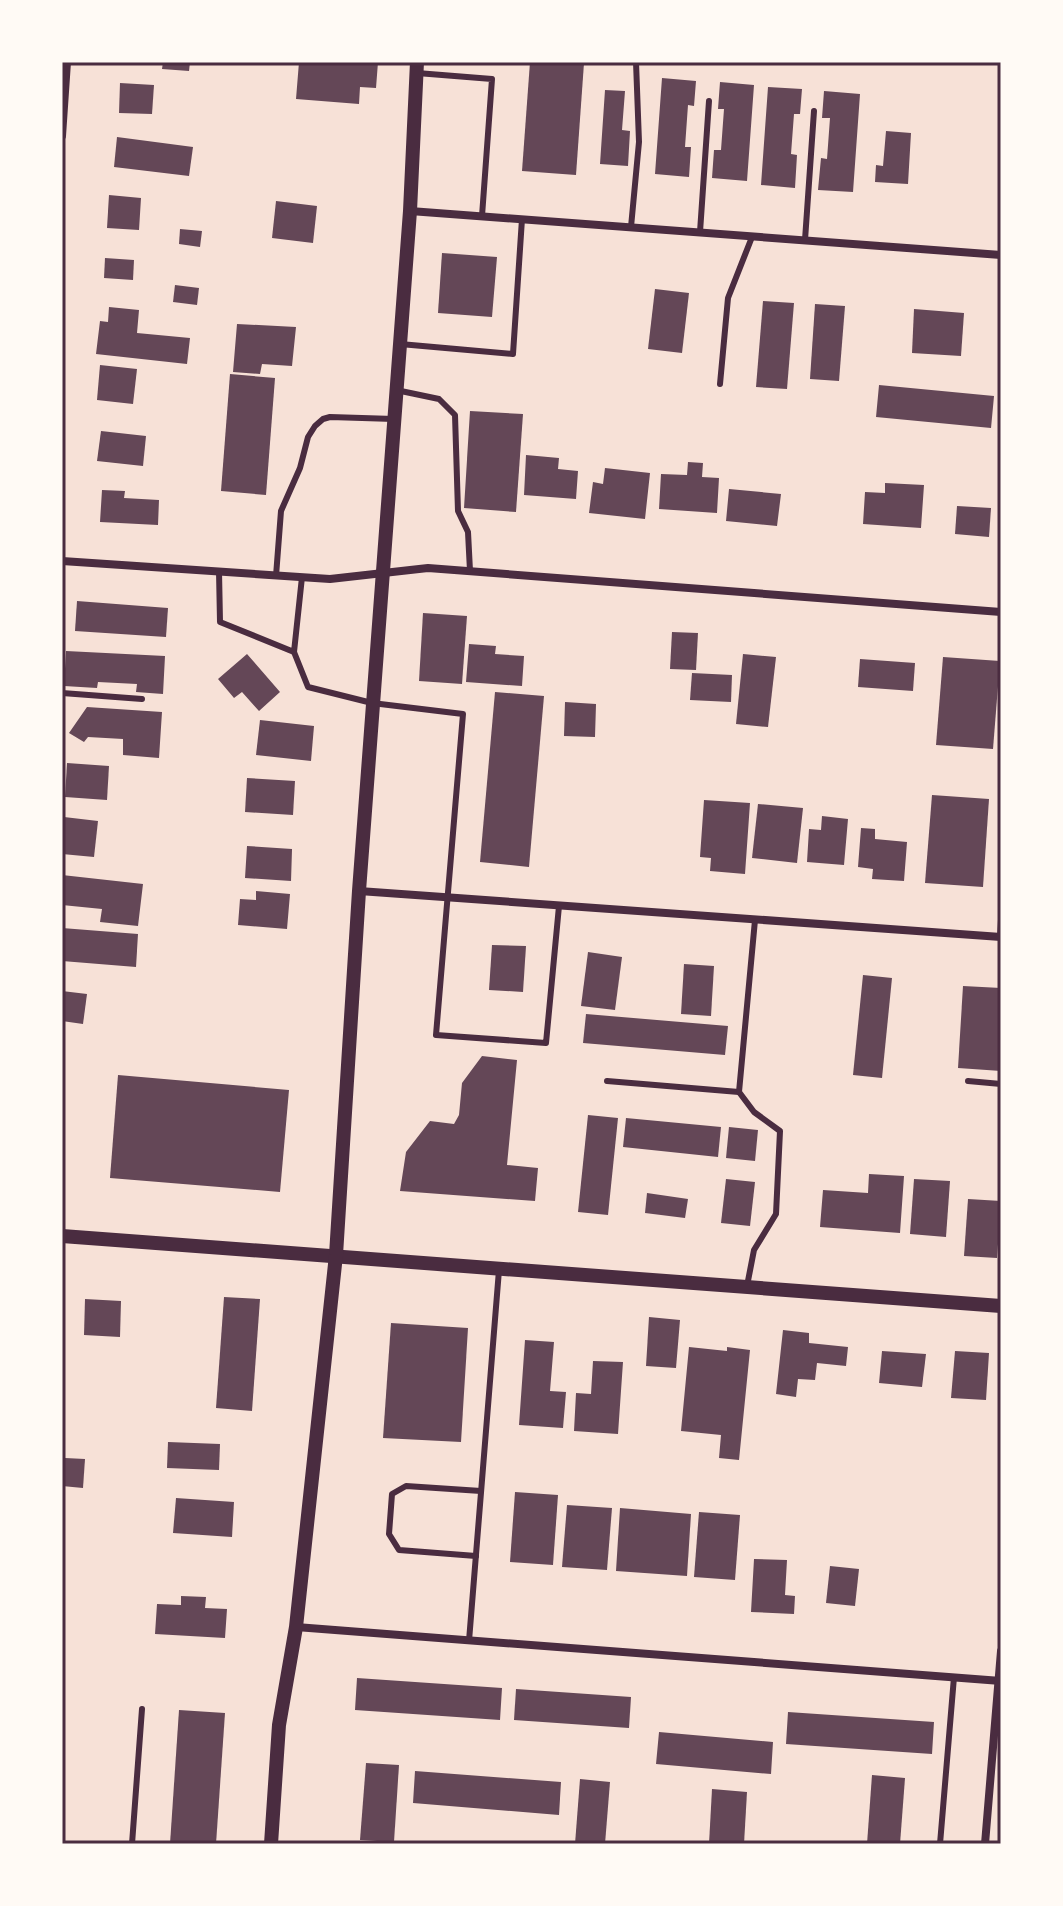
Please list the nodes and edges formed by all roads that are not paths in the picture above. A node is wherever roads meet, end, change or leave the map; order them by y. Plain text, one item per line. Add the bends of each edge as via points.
1 (67, 62) edge
2 (636, 62) edge
3 (417, 67) edge
4 (709, 101) dead end
5 (814, 111) dead end
6 (62, 136) edge
7 (410, 211) junction
8 (482, 216) junction
9 (522, 219) junction
10 (631, 227) junction
11 (700, 232) junction
12 (752, 237) junction
13 (805, 240) junction
14 (1001, 255) edge
15 (399, 344) junction
16 (720, 384) dead end
17 (396, 390) junction
18 (394, 419) junction
19 (62, 561) edge
20 (219, 571) junction
21 (470, 571) junction
22 (381, 573) junction
23 (276, 576) junction
24 (302, 577) junction
25 (1001, 612) edge
26 (294, 652) junction
27 (62, 693) edge
28 (142, 699) dead end
29 (372, 703) junction
30 (359, 891) junction
31 (447, 897) junction
32 (559, 906) junction
33 (755, 920) junction
34 (1001, 920) edge
35 (1000, 937) edge
36 (607, 1081) dead end
37 (968, 1081) dead end
38 (1001, 1084) edge
39 (739, 1092) junction
40 (62, 1236) edge
41 (336, 1255) junction
42 (499, 1268) junction
43 (747, 1286) junction
44 (1001, 1306) edge
45 (481, 1491) junction
46 (476, 1556) junction
47 (296, 1627) junction
48 (469, 1641) junction
49 (1001, 1651) edge
50 (954, 1677) junction
51 (1000, 1681) edge
52 (142, 1709) dead end
53 (132, 1844) edge
54 (271, 1844) edge
55 (940, 1844) edge
56 (985, 1844) edge

1 - 6 street
2 - 10 lane via 639,142
3 - 7 street
3 - 8 lane via 492,79
4 - 11 lane
5 - 13 lane
7 - 8 street
7 - 15 street
8 - 9 street
9 - 10 street
9 - 15 lane via 513,354
10 - 11 street
11 - 12 street
12 - 13 street
12 - 16 lane via 728,298
13 - 14 street
15 - 17 street
17 - 18 street
17 - 21 lane via 439,399 455,415 458,511 468,532
18 - 22 street
18 - 23 lane via 330,417 315,426 281,511
19 - 20 street
20 - 23 street
20 - 26 lane via 220,622
21 - 22 street
21 - 25 street
22 - 24 street
22 - 29 street
23 - 24 street
24 - 26 lane
26 - 29 lane via 308,687
27 - 28 lane
29 - 30 street
29 - 31 lane via 463,714
30 - 31 street
30 - 41 street
31 - 32 street
31 - 32 lane via 436,1035 452,1037 546,1043
32 - 33 street
33 - 35 street
33 - 39 lane
34 - 35 lane
36 - 39 lane
37 - 38 lane
39 - 43 lane via 754,1112 780,1131 776,1214 754,1250
40 - 41 street
41 - 42 street
41 - 47 street
42 - 43 street
42 - 45 lane
43 - 44 street
45 - 46 lane
45 - 46 lane via 406,1486 392,1494 389,1534 399,1550
46 - 48 lane
47 - 48 street
47 - 54 street via 279,1725
48 - 50 street
49 - 51 street
50 - 51 street
50 - 55 lane
51 - 56 street
52 - 53 lane

